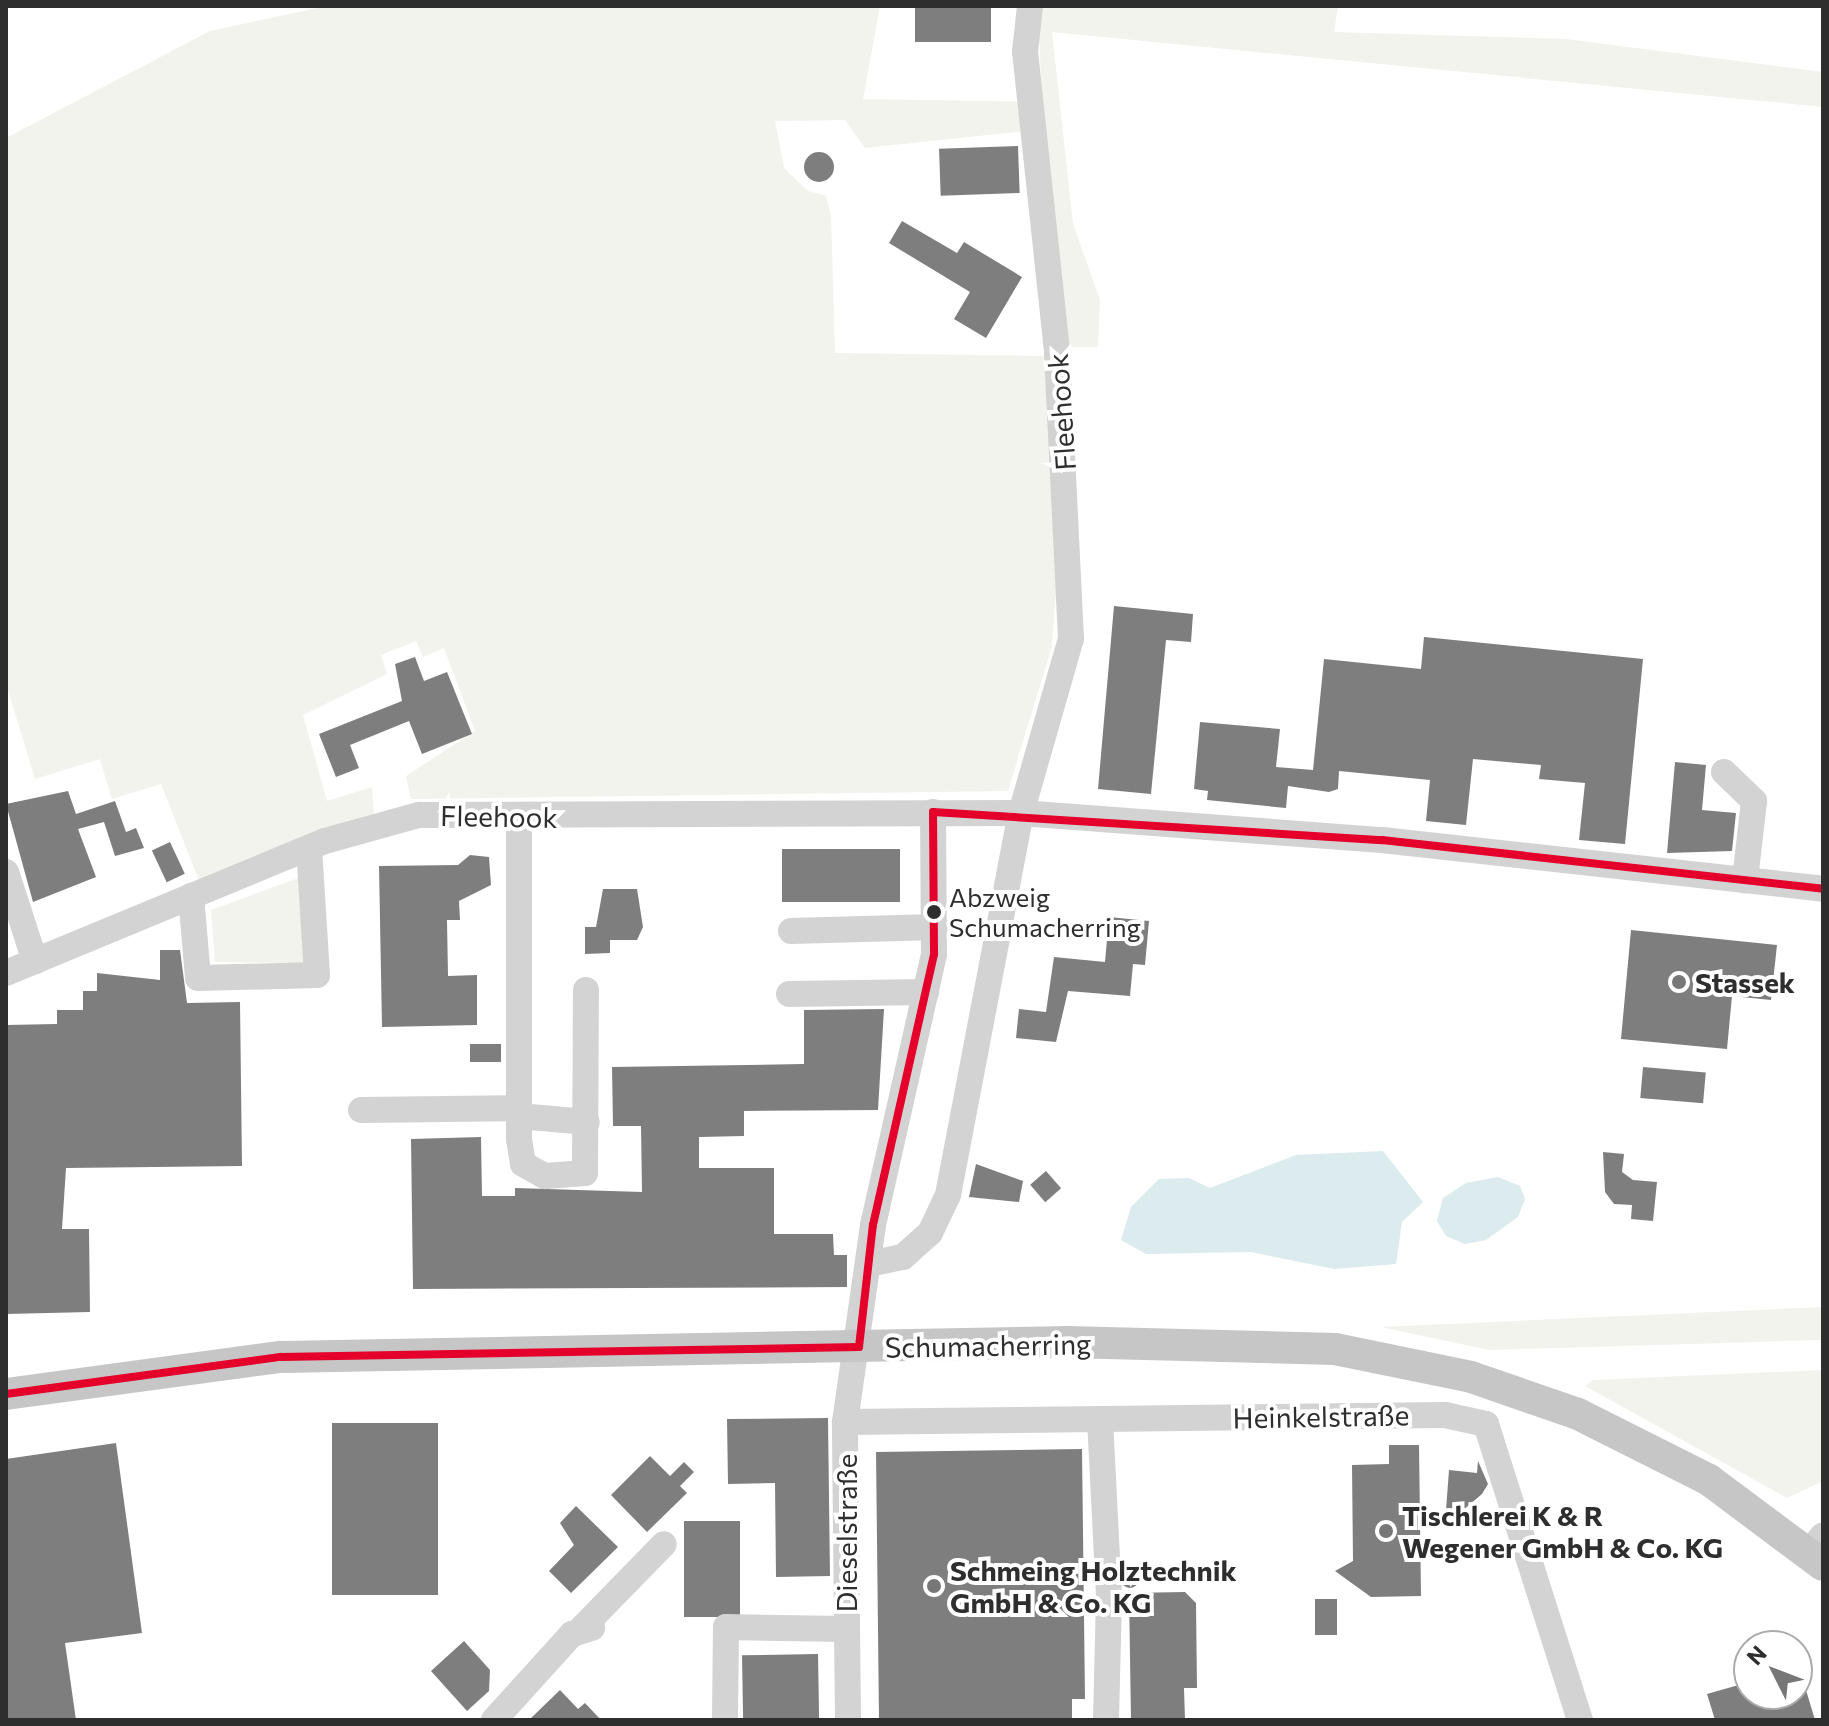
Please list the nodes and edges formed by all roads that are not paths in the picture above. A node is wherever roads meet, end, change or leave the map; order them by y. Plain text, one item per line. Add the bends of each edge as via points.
1 (1030, 6) edge
2 (1724, 772) dead end
3 (933, 812) junction
4 (1021, 813) junction
5 (519, 818) junction
6 (309, 848) junction
7 (6, 872) edge
8 (1745, 880) junction
9 (1823, 889) edge
10 (191, 896) junction
11 (936, 927) junction
12 (791, 931) dead end
13 (35, 961) junction
14 (6, 973) edge
15 (586, 990) dead end
16 (926, 992) junction
17 (789, 994) dead end
18 (361, 1110) dead end
19 (519, 1121) junction
20 (587, 1122) junction
21 (869, 1264) junction
22 (859, 1347) junction
23 (6, 1394) edge
24 (1100, 1419) junction
25 (845, 1422) junction
26 (664, 1544) dead end
27 (1818, 1551) edge
28 (846, 1629) junction
29 (494, 1720) edge
30 (725, 1720) edge
31 (848, 1720) edge
32 (1106, 1720) edge
33 (1580, 1720) edge

1 - 4 street, Fleehook via 1025,52 1057,351 1072,589 1071,639
2 - 8 street via 1754,801
3 - 4 street, Fleehook
3 - 5 street, Fleehook
3 - 11 street, Dieselstraße
4 - 8 street, Fleehook via 1382,840
4 - 21 street via 948,1195 930,1233 903,1257
5 - 6 street, Fleehook via 407,816
5 - 19 street
6 - 10 street, Fleehook
6 - 10 street via 317,975 198,978
7 - 13 street
8 - 9 street, Fleehook
10 - 13 street, Fleehook
11 - 12 street
11 - 16 street, Dieselstraße
13 - 14 street, Fleehook
15 - 20 street
16 - 17 street
16 - 21 street, Dieselstraße
18 - 19 street
19 - 20 street
19 - 20 street via 530,1171 576,1178 585,1173
21 - 22 street, Dieselstraße
22 - 23 main road, Schumacherring via 281,1357
22 - 25 street, Dieselstraße
22 - 27 main road, Schumacherring via 1212,1343 1335,1349 1419,1365 1535,1398 1621,1433 1709,1480
24 - 25 street, Heinkelstraße
24 - 32 street via 1109,1597
24 - 33 street, Heinkelstraße via 1151,1427 1445,1415 1486,1424
25 - 28 street, Dieselstraße
26 - 29 street
28 - 30 street via 726,1627
28 - 31 street, Dieselstraße

